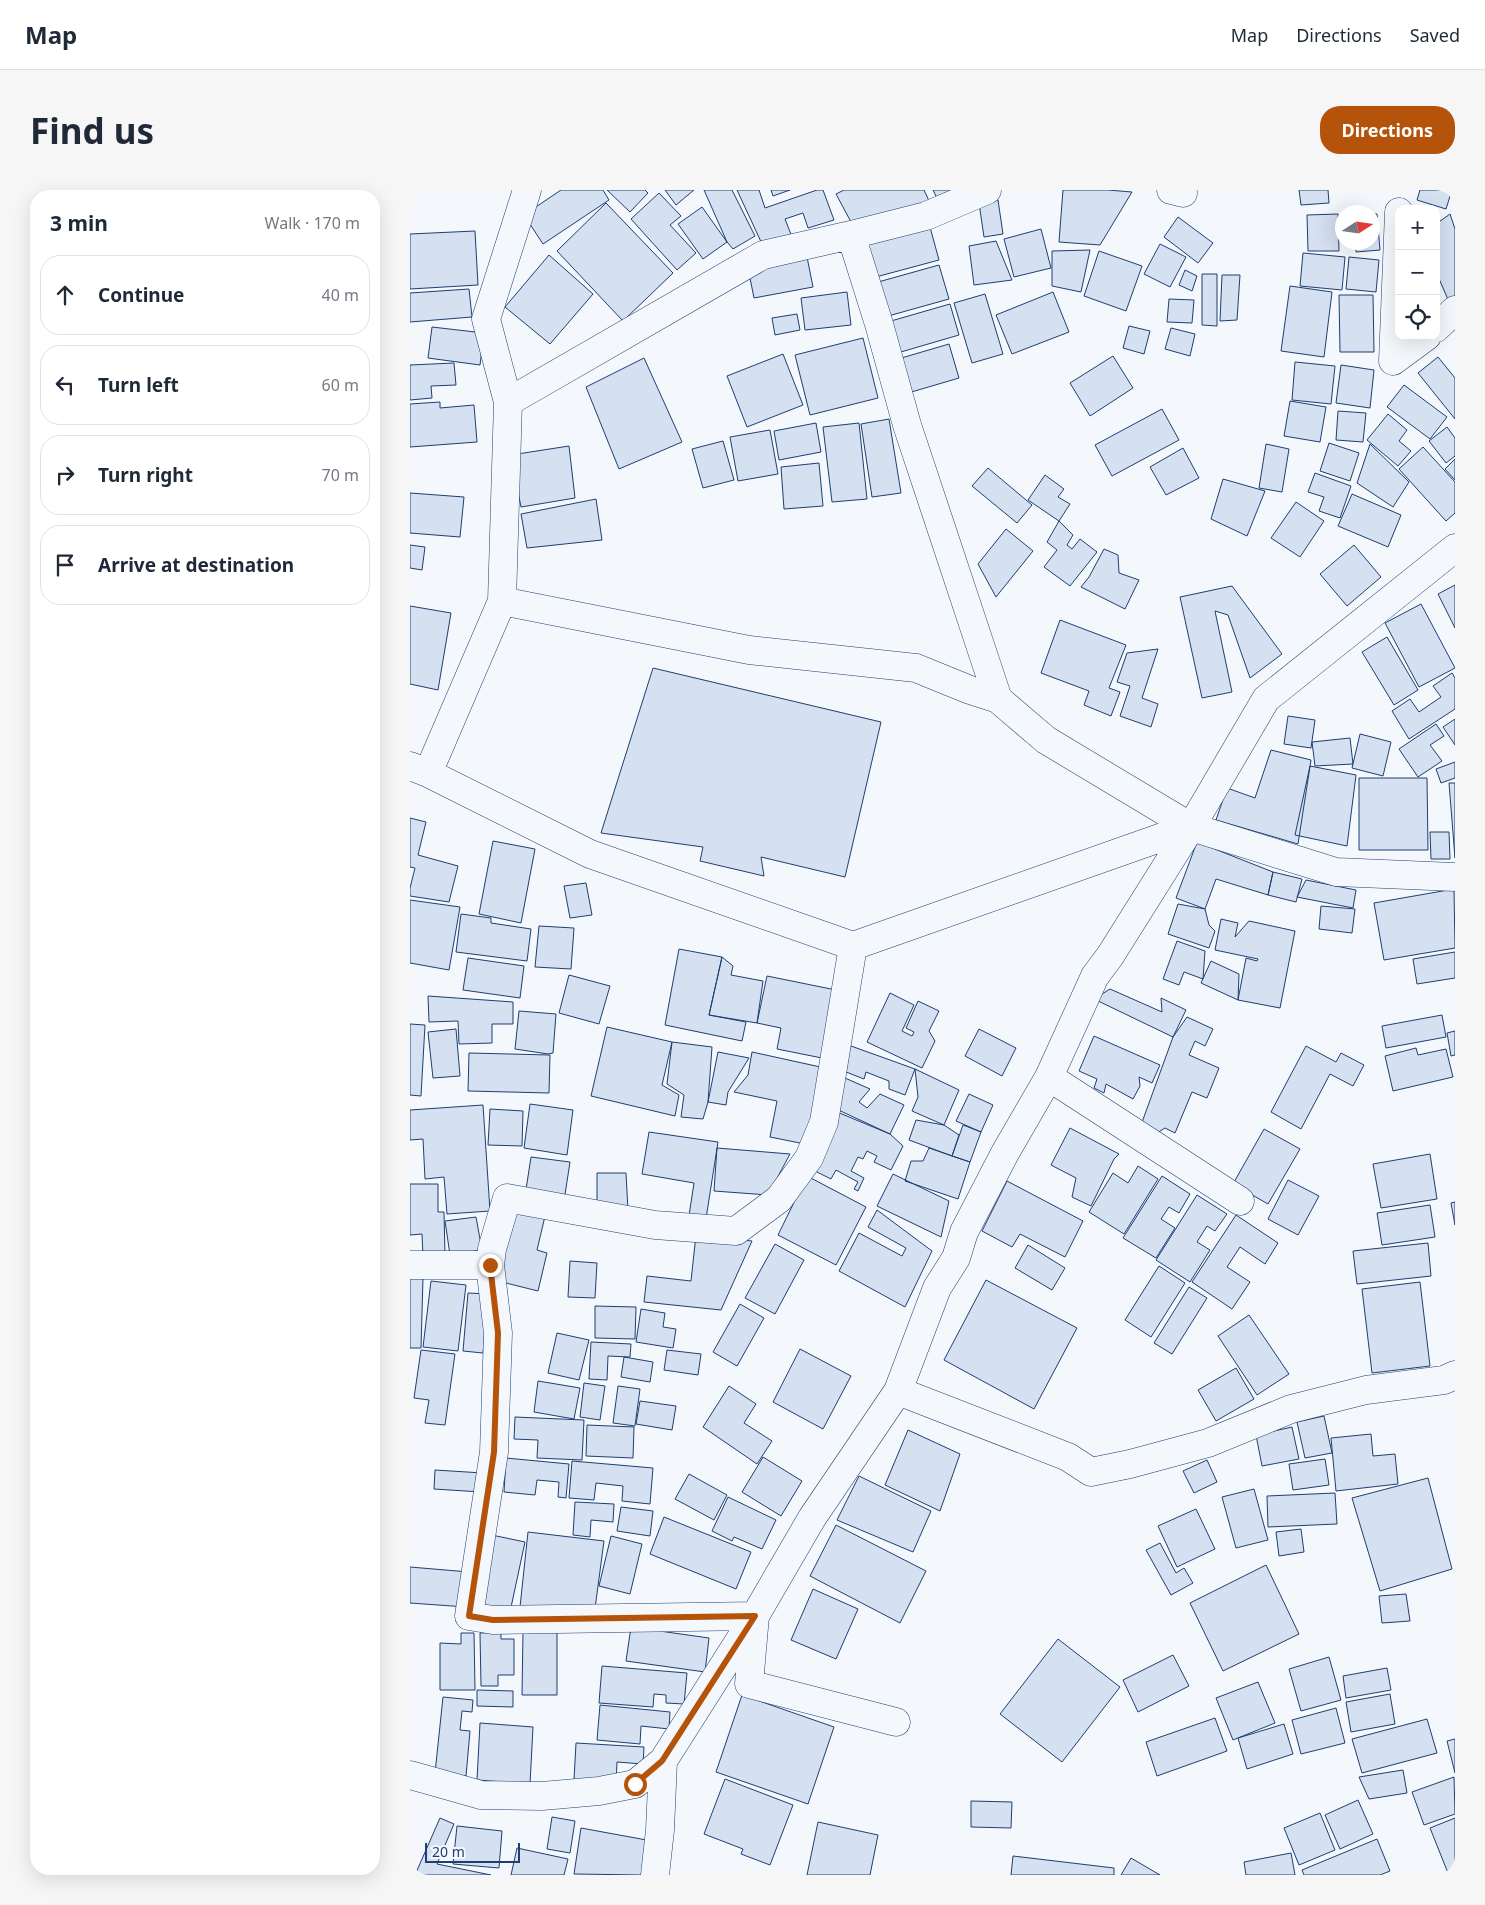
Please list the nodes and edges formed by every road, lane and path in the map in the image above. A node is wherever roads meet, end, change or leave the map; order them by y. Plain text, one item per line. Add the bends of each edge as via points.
1 (527, 190) edge
2 (987, 190) edge
3 (1404, 190) edge
4 (1400, 205) edge
5 (851, 235) junction
6 (1397, 250) edge
7 (1396, 295) edge
8 (1455, 310) edge
9 (1395, 311) edge
10 (1440, 324) edge
11 (1422, 340) edge
12 (508, 402) junction
13 (1455, 548) edge
14 (502, 601) junction
15 (998, 699) junction
16 (419, 769) edge
17 (1190, 827) junction
18 (1455, 877) edge
19 (853, 946) junction
20 (1049, 1077) junction
21 (1240, 1200) dead end
22 (410, 1265) edge
23 (490, 1265) junction
24 (1455, 1375) edge
25 (898, 1391) junction
26 (755, 1616) junction
27 (896, 1722) dead end
28 (662, 1761) junction
29 (410, 1775) edge
30 (655, 1875) edge

1 - 12 street via 486,319
2 - 5 street via 926,216
3 - 4 street
5 - 12 street via 763,256
5 - 15 street via 907,425
6 - 7 street
8 - 10 street
9 - 11 street via 1393,361
12 - 14 street
13 - 17 street via 1266,699
14 - 15 street via 749,650 916,668
14 - 16 street
15 - 17 street via 1046,740
16 - 19 street via 590,854
17 - 18 street via 1336,872
17 - 19 street
17 - 20 street via 1095,976
19 - 23 street via 824,1122 810,1158 779,1199 736,1231 655,1225 506,1198
20 - 21 street
20 - 25 street via 1005,1153 964,1232 956,1258 937,1288
22 - 23 street
23 - 26 street via 498,1333 494,1452 469,1616 493,1620
24 - 25 street via 1444,1380 1366,1390 1291,1409 1208,1443 1091,1472 1068,1457
25 - 26 street via 812,1518
26 - 27 street via 749,1684
26 - 28 street
28 - 29 street via 635,1784 542,1796 481,1795
28 - 30 street

